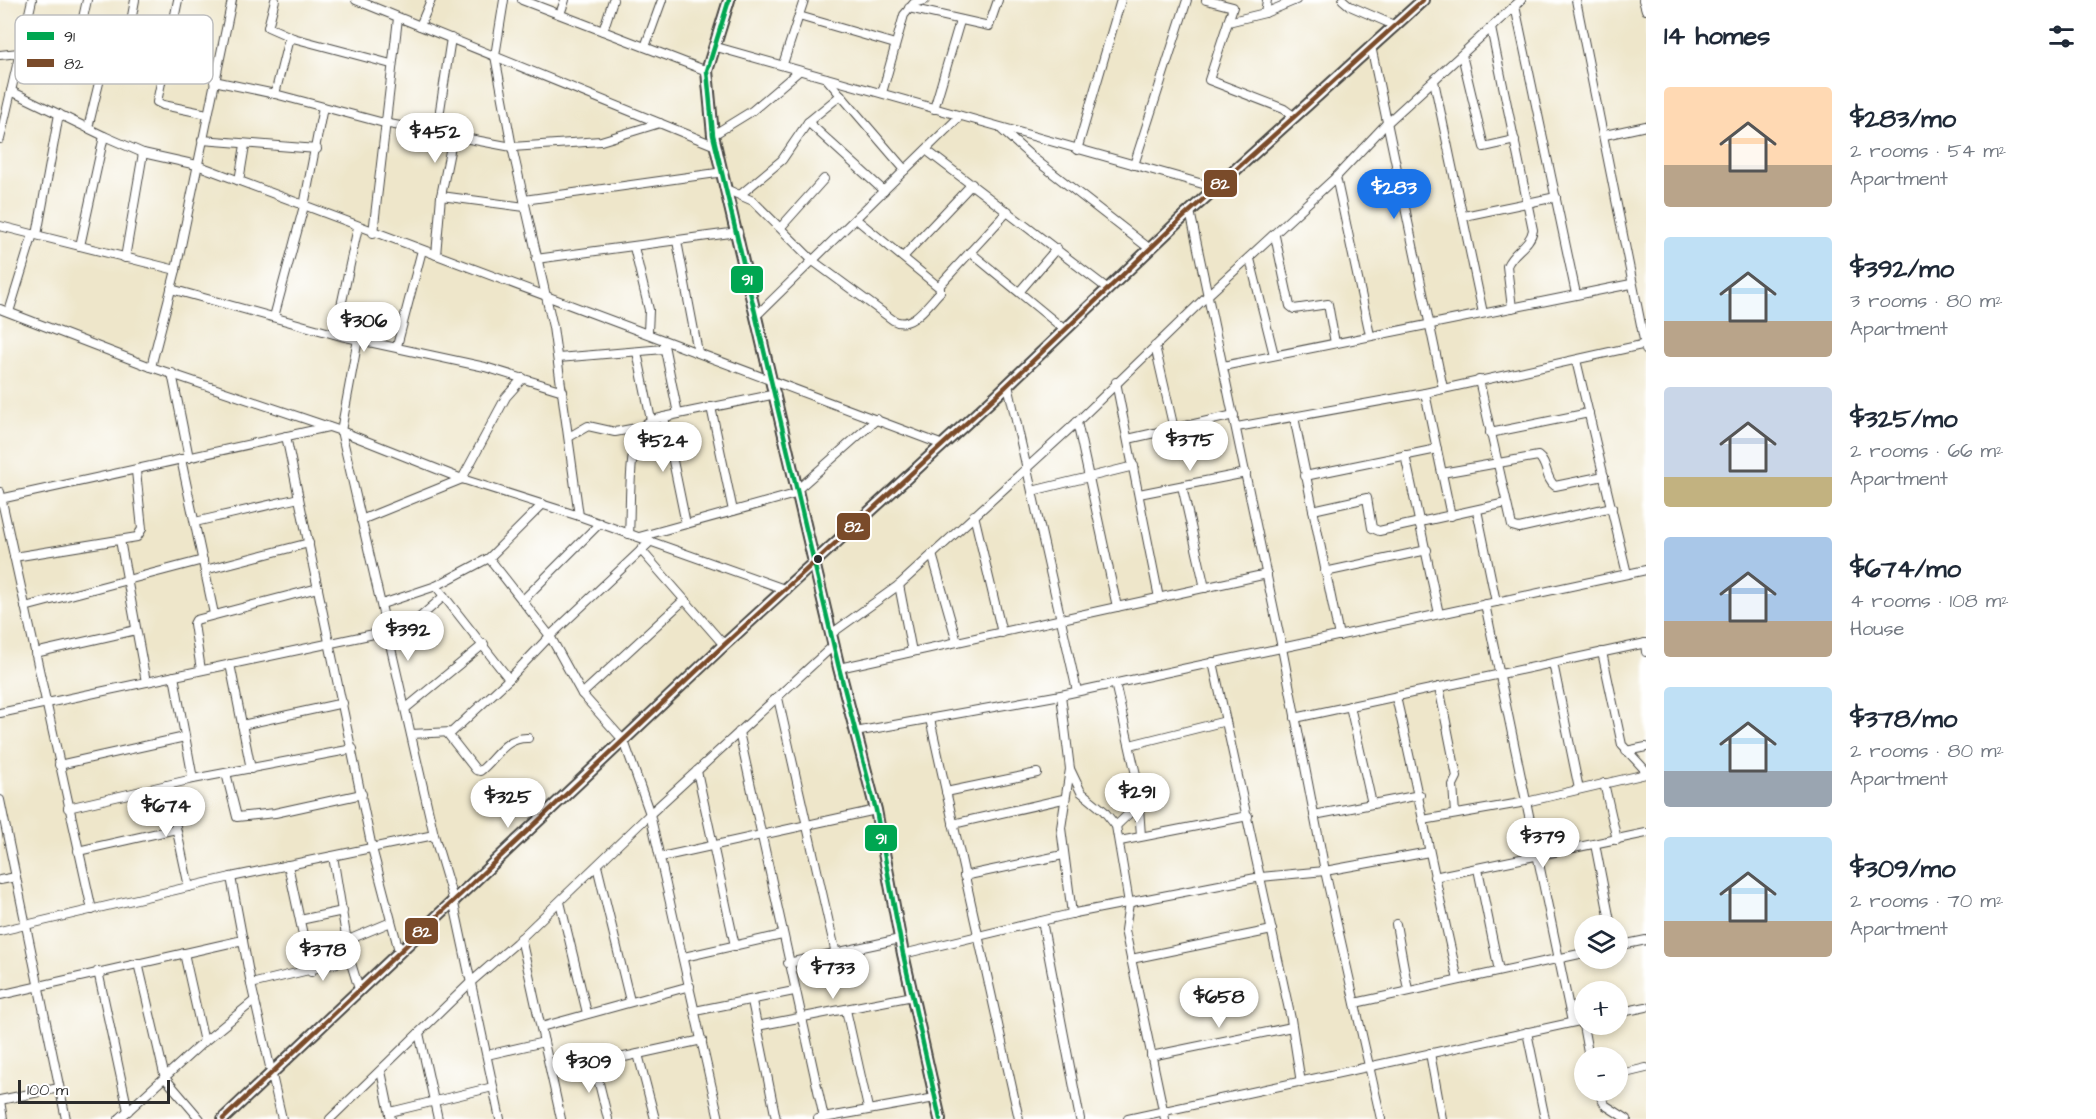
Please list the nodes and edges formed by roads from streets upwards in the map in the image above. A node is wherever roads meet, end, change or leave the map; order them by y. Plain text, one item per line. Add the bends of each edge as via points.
1 (32, 0) edge
2 (87, 0) edge
3 (135, 0) edge
4 (178, 0) edge
5 (232, 0) edge
6 (275, 0) edge
7 (356, 0) edge
8 (431, 0) edge
9 (504, 0) edge
10 (522, 0) edge
11 (565, 0) edge
12 (613, 0) edge
13 (662, 0) edge
14 (729, 0) edge
15 (804, 0) edge
16 (925, 0) edge
17 (998, 0) edge
18 (1121, 0) edge
19 (1187, 0) edge
20 (1206, 0) edge
21 (1267, 0) edge
22 (1296, 0) edge
23 (1343, 0) edge
24 (1423, 0) edge
25 (1576, 0) edge
26 (1643, 0) edge
27 (1518, 3) edge
28 (909, 9) junction
29 (1646, 10) edge
30 (1265, 13) junction
31 (560, 14) junction
32 (28, 15) edge
33 (84, 15) edge
34 (132, 15) edge
35 (175, 15) edge
36 (800, 16) junction
37 (398, 18) junction
38 (960, 21) junction
39 (1228, 22) junction
40 (420, 26) junction
41 (1396, 26) junction
42 (1491, 28) junction
43 (603, 31) junction
44 (293, 38) junction
45 (451, 38) junction
46 (895, 44) junction
47 (713, 46) junction
48 (1371, 46) junction
49 (645, 47) junction
50 (15, 53) edge
51 (0, 55) edge
52 (1462, 55) junction
53 (495, 56) junction
54 (391, 64) junction
55 (783, 64) junction
56 (707, 71) junction
57 (799, 71) junction
58 (15, 72) edge
59 (826, 78) junction
60 (213, 81) joint
61 (1434, 81) junction
62 (98, 84) edge
63 (161, 84) edge
64 (212, 84) edge
65 (11, 91) junction
66 (882, 93) junction
67 (275, 94) junction
68 (841, 95) junction
69 (4, 104) edge
70 (323, 107) junction
71 (934, 109) junction
72 (440, 110) dead end
73 (59, 114) junction
74 (207, 114) junction
75 (960, 116) junction
76 (1294, 117) junction
77 (808, 122) junction
78 (384, 123) junction
79 (660, 123) junction
80 (1387, 123) junction
81 (1646, 126) edge
82 (87, 128) junction
83 (1001, 129) junction
84 (713, 135) junction
85 (1605, 135) junction
86 (104, 136) junction
87 (453, 136) junction
88 (0, 139) edge
89 (202, 140) junction
90 (1515, 140) junction
91 (245, 145) junction
92 (716, 146) junction
93 (512, 147) junction
94 (317, 149) junction
95 (926, 150) junction
96 (1077, 150) junction
97 (143, 153) junction
98 (197, 165) junction
99 (1134, 165) junction
100 (905, 170) junction
101 (724, 172) junction
102 (1336, 177) junction
103 (824, 179) dead end
104 (239, 181) junction
105 (972, 184) junction
106 (1217, 188) junction
107 (728, 190) junction
108 (884, 191) junction
109 (740, 195) junction
110 (441, 196) junction
111 (1556, 197) junction
112 (1528, 202) junction
113 (524, 203) junction
114 (304, 206) junction
115 (1008, 211) junction
116 (1190, 211) junction
117 (1464, 216) junction
118 (856, 219) junction
119 (0, 226) edge
120 (358, 227) junction
121 (780, 227) junction
122 (373, 232) junction
123 (738, 232) junction
124 (35, 235) junction
125 (1275, 236) junction
126 (677, 242) junction
127 (80, 246) junction
128 (634, 248) junction
129 (1058, 248) junction
130 (1150, 249) junction
131 (422, 250) junction
132 (970, 252) junction
133 (436, 255) junction
134 (903, 257) junction
135 (125, 258) junction
136 (536, 259) junction
137 (1250, 259) junction
138 (813, 261) junction
139 (176, 270) junction
140 (1631, 284) junction
141 (939, 286) junction
142 (171, 289) junction
143 (1108, 289) junction
144 (1020, 291) junction
145 (1576, 294) junction
146 (545, 295) junction
147 (1208, 295) junction
148 (1512, 308) junction
149 (0, 309) edge
150 (9, 312) junction
151 (1483, 313) junction
152 (757, 315) junction
153 (274, 317) junction
154 (1428, 323) junction
155 (1065, 330) junction
156 (648, 332) junction
157 (335, 334) junction
158 (1370, 335) junction
159 (663, 338) junction
160 (358, 339) junction
161 (1335, 343) junction
162 (397, 346) junction
163 (1155, 346) junction
164 (1646, 346) edge
165 (664, 349) junction
166 (637, 351) junction
167 (699, 351) junction
168 (1274, 355) junction
169 (558, 358) junction
170 (1576, 360) junction
171 (1223, 366) junction
172 (151, 367) junction
173 (172, 373) junction
174 (523, 378) junction
175 (772, 379) junction
176 (1479, 380) junction
177 (1116, 382) junction
178 (1008, 385) junction
179 (1443, 388) junction
180 (564, 391) junction
181 (1425, 393) junction
182 (776, 394) junction
183 (711, 407) junction
184 (1589, 413) junction
185 (678, 414) junction
186 (1234, 416) junction
187 (664, 417) junction
188 (1294, 417) junction
189 (877, 419) junction
190 (651, 420) junction
191 (1077, 422) junction
192 (329, 427) junction
193 (642, 427) junction
194 (1237, 427) junction
195 (1174, 429) junction
196 (341, 431) junction
197 (1490, 433) junction
198 (286, 436) junction
199 (569, 437) junction
200 (1128, 439) junction
201 (943, 445) junction
202 (1437, 449) junction
203 (1406, 455) junction
204 (185, 458) junction
205 (1497, 462) junction
206 (1134, 466) junction
207 (1026, 467) junction
208 (136, 471) junction
209 (1246, 473) junction
210 (1442, 473) junction
211 (1305, 476) junction
212 (1604, 476) junction
213 (1088, 477) junction
214 (462, 479) junction
215 (1182, 486) junction
216 (799, 491) junction
217 (1032, 491) junction
218 (1139, 495) junction
219 (0, 497) edge
220 (299, 498) junction
221 (1506, 503) junction
222 (543, 504) junction
223 (1612, 507) junction
224 (1312, 510) junction
225 (1477, 510) junction
226 (733, 511) junction
227 (974, 515) junction
228 (579, 516) junction
229 (1451, 516) junction
230 (361, 520) junction
231 (195, 522) junction
232 (1421, 522) junction
233 (600, 523) junction
234 (686, 524) junction
235 (629, 534) junction
236 (639, 537) junction
237 (120, 540) junction
238 (651, 542) junction
239 (309, 543) junction
240 (641, 550) junction
241 (1427, 550) junction
242 (932, 554) junction
243 (14, 557) junction
244 (489, 558) junction
245 (203, 560) junction
246 (815, 562) junction
247 (205, 570) junction
248 (1646, 570) edge
249 (1325, 572) junction
250 (1267, 574) junction
251 (1628, 574) junction
252 (128, 580) junction
253 (899, 585) junction
254 (436, 586) junction
255 (318, 588) junction
256 (1205, 588) junction
257 (787, 590) junction
258 (444, 596) junction
259 (1159, 598) junction
260 (684, 600) junction
261 (522, 601) junction
262 (1496, 602) junction
263 (382, 604) junction
264 (1485, 604) junction
265 (25, 607) junction
266 (1116, 608) junction
267 (214, 614) junction
268 (1439, 615) junction
269 (1061, 620) junction
270 (136, 630) junction
271 (388, 631) junction
272 (1002, 633) junction
273 (550, 636) junction
274 (1339, 636) junction
275 (833, 640) junction
276 (957, 642) junction
277 (330, 643) junction
278 (391, 643) junction
279 (1645, 643) edge
280 (484, 644) junction
281 (724, 645) junction
282 (1282, 648) junction
283 (912, 652) junction
284 (1602, 652) junction
285 (1646, 652) edge
286 (35, 653) junction
287 (1213, 662) junction
288 (1553, 663) junction
289 (230, 664) junction
290 (839, 668) junction
291 (201, 670) junction
292 (1500, 674) junction
293 (174, 676) junction
294 (509, 679) junction
295 (146, 682) junction
296 (1115, 683) junction
297 (1439, 687) junction
298 (1077, 691) junction
299 (582, 694) junction
300 (1061, 695) junction
301 (1396, 697) junction
302 (778, 698) junction
303 (343, 703) junction
304 (47, 704) junction
305 (1350, 706) junction
306 (405, 709) junction
307 (0, 713) edge
308 (1295, 718) junction
309 (930, 719) junction
310 (1226, 721) junction
311 (242, 725) junction
312 (739, 732) junction
313 (855, 732) junction
314 (411, 734) junction
315 (447, 734) junction
316 (185, 737) junction
317 (528, 738) dead end
318 (624, 741) junction
319 (1130, 745) junction
320 (1646, 747) edge
321 (353, 749) junction
322 (1626, 751) junction
323 (59, 765) junction
324 (251, 769) junction
325 (1070, 769) junction
326 (697, 771) junction
327 (1646, 772) edge
328 (226, 773) junction
329 (1037, 773) dead end
330 (193, 779) junction
331 (1604, 783) junction
332 (167, 785) junction
333 (1579, 789) junction
334 (946, 792) junction
335 (362, 794) junction
336 (1420, 795) junction
337 (1063, 799) junction
338 (1526, 802) junction
339 (0, 803) edge
340 (1140, 803) junction
341 (1372, 804) junction
342 (68, 808) junction
343 (876, 810) junction
344 (650, 814) junction
345 (1314, 814) junction
346 (1455, 814) junction
347 (1248, 816) junction
348 (1424, 820) junction
349 (953, 824) junction
350 (807, 826) junction
351 (1116, 826) junction
352 (176, 829) junction
353 (1646, 833) edge
354 (434, 835) junction
355 (762, 836) junction
356 (1141, 836) junction
357 (1617, 840) junction
358 (1120, 841) junction
359 (1595, 844) junction
360 (715, 846) junction
361 (372, 848) junction
362 (78, 851) junction
363 (1429, 852) junction
364 (1063, 855) junction
365 (333, 856) junction
366 (1538, 857) junction
367 (661, 858) junction
368 (288, 865) junction
369 (597, 866) junction
370 (1478, 869) junction
371 (1325, 871) junction
372 (964, 876) junction
373 (16, 877) junction
374 (231, 877) junction
375 (1261, 877) junction
376 (1434, 877) junction
377 (0, 880) edge
378 (189, 887) junction
379 (453, 899) junction
380 (560, 902) junction
381 (1129, 903) junction
382 (92, 910) junction
383 (343, 911) junction
384 (1072, 914) junction
385 (1609, 915) edge
386 (300, 920) junction
387 (1042, 921) junction
388 (391, 922) junction
389 (1396, 924) dead end
390 (26, 926) junction
391 (1272, 930) junction
392 (0, 932) edge
393 (782, 935) junction
394 (978, 936) junction
395 (521, 938) junction
396 (900, 939) junction
397 (243, 940) junction
398 (348, 940) junction
399 (1646, 940) edge
400 (1628, 944) edge
401 (735, 946) junction
402 (399, 951) junction
403 (184, 953) junction
404 (836, 954) junction
405 (903, 954) junction
406 (1574, 955) edge
407 (684, 957) junction
408 (1559, 958) junction
409 (1131, 959) junction
410 (350, 960) junction
411 (138, 963) junction
412 (788, 963) junction
413 (98, 971) junction
414 (1499, 971) junction
415 (311, 972) junction
416 (1458, 980) junction
417 (471, 982) junction
418 (251, 984) junction
419 (38, 986) junction
420 (690, 986) junction
421 (359, 989) junction
422 (1408, 990) junction
423 (794, 991) junction
424 (0, 995) edge
425 (913, 996) junction
426 (255, 1000) junction
427 (630, 1001) junction
428 (752, 1001) junction
429 (1355, 1003) junction
430 (1646, 1007) edge
431 (846, 1010) junction
432 (695, 1011) junction
433 (1628, 1011) edge
434 (587, 1013) junction
435 (800, 1019) junction
436 (1572, 1022) joint
437 (757, 1026) junction
438 (541, 1027) junction
439 (1292, 1027) junction
440 (1527, 1032) junction
441 (419, 1033) junction
442 (702, 1040) junction
443 (204, 1042) junction
444 (544, 1042) junction
445 (638, 1053) junction
446 (1430, 1053) junction
447 (487, 1055) junction
448 (1150, 1056) junction
449 (594, 1063) junction
450 (1370, 1066) junction
451 (1646, 1068) edge
452 (381, 1071) junction
453 (271, 1072) junction
454 (1628, 1072) edge
455 (551, 1073) junction
456 (165, 1077) junction
457 (1301, 1083) junction
458 (494, 1087) junction
459 (59, 1088) junction
460 (935, 1098) junction
461 (0, 1101) edge
462 (434, 1101) junction
463 (1603, 1101) edge
464 (868, 1108) junction
465 (341, 1109) junction
466 (128, 1111) junction
467 (390, 1115) edge
468 (1164, 1115) edge
469 (821, 1118) edge
470 (3, 1119) edge
471 (66, 1119) edge
472 (119, 1119) edge
473 (200, 1119) edge
474 (223, 1119) edge
475 (282, 1119) edge
476 (330, 1119) edge
477 (344, 1119) edge
478 (438, 1119) edge
479 (500, 1119) edge
480 (561, 1119) edge
481 (608, 1119) edge
482 (655, 1119) edge
483 (718, 1119) edge
484 (776, 1119) edge
485 (940, 1119) edge
486 (1019, 1119) edge
487 (1080, 1119) edge
488 (1128, 1119) edge
489 (1381, 1119) edge
490 (1442, 1119) edge
491 (1545, 1119) edge
492 (1626, 1119) edge

1 - 32 street
2 - 33 street
3 - 34 street
4 - 35 street
5 - 60 street
6 - 44 street via 268,27
7 - 37 street
8 - 40 street
9 - 53 street
10 - 31 street
11 - 31 street
12 - 43 street
13 - 49 street
14 - 47 street
15 - 36 street
16 - 28 street
17 - 38 street via 989,26
18 - 96 street
19 - 99 street
20 - 39 street via 1233,7
21 - 30 street
22 - 30 street
23 - 41 street
24 - 41 street
25 - 85 street
26 - 29 street
27 - 42 street
27 - 111 street
28 - 38 street
28 - 46 street
30 - 39 street
31 - 43 street
36 - 46 street
36 - 55 street
37 - 40 street
37 - 54 street
38 - 71 street
39 - 76 street via 1209,80 1284,109
40 - 45 street
41 - 48 street
42 - 52 street
42 - 90 street
43 - 49 street
44 - 54 street
44 - 67 street via 288,42
45 - 53 street
45 - 72 street
46 - 66 street
47 - 55 street
47 - 56 street
48 - 76 street
48 - 80 street
49 - 56 street
50 - 51 street
52 - 61 street
52 - 90 street via 1484,147
53 - 79 street
53 - 93 street
54 - 78 street
55 - 57 street
56 - 84 street
57 - 59 street
57 - 84 street via 752,111
58 - 65 street
59 - 66 street
59 - 68 street
60 - 67 street
61 - 80 street
61 - 117 street
62 - 82 street
63 - 74 street via 159,104
64 - 74 street
65 - 69 street
65 - 73 street
66 - 71 street
67 - 70 street
68 - 77 street
68 - 100 street
69 - 88 street
70 - 78 street
70 - 94 street
71 - 75 street
73 - 82 street
73 - 124 street
74 - 89 street
75 - 83 street
75 - 95 street
76 - 106 street
77 - 108 street
77 - 109 street via 782,160
78 - 87 street
78 - 122 street
79 - 92 street
79 - 93 street via 601,141
80 - 102 street
80 - 154 street
81 - 85 street
82 - 86 street
83 - 96 street
83 - 130 street
84 - 92 street
85 - 140 street
86 - 97 street
86 - 127 street
87 - 93 street
87 - 110 street
89 - 91 street
89 - 98 street
90 - 112 street
91 - 94 street
91 - 104 street
92 - 101 street
93 - 113 street
94 - 114 street
95 - 100 street
95 - 105 street
96 - 99 street
97 - 98 street
97 - 135 street
98 - 104 street
98 - 139 street
99 - 106 street
100 - 108 street
101 - 107 street
101 - 113 street
102 - 125 street
102 - 158 street
103 - 121 street
104 - 114 street
105 - 115 street
105 - 134 street
106 - 116 street
107 - 109 street
107 - 123 street
108 - 118 street
109 - 121 street via 753,201
110 - 113 street
110 - 133 street
111 - 112 street
111 - 145 street
112 - 117 street
112 - 148 street via 1531,240 1507,266
113 - 136 street
114 - 120 street
114 - 153 street
115 - 129 street
115 - 132 street
116 - 130 street
116 - 147 street
117 - 151 street
118 - 134 street
118 - 138 street
119 - 124 street
120 - 122 street
120 - 157 street
121 - 138 street
122 - 131 street
123 - 126 street
123 - 152 street
124 - 127 street
124 - 150 street
125 - 137 street
125 - 161 street via 1290,306 1294,309 1328,304
126 - 128 street
126 - 167 street
127 - 135 street
128 - 136 street
128 - 156 street via 649,310
129 - 143 street
129 - 144 street
130 - 143 street
131 - 133 street
131 - 162 street
132 - 141 street
132 - 144 street
133 - 146 street
134 - 141 street
135 - 139 street
136 - 146 street
137 - 147 street
137 - 168 street
138 - 141 street via 901,324 909,322 940,292
138 - 152 street
139 - 142 street
140 - 145 street
140 - 164 street
142 - 153 street
142 - 172 street
143 - 155 street
144 - 155 street
145 - 148 street
146 - 156 street
146 - 169 street
147 - 163 street
147 - 171 street
148 - 151 street
149 - 150 street
150 - 172 street
151 - 154 street
152 - 175 street
153 - 157 street
154 - 158 street
154 - 179 street
155 - 178 street
156 - 159 street
157 - 160 street
158 - 161 street
159 - 165 street
159 - 167 street
160 - 162 street
160 - 196 street
161 - 168 street
162 - 174 street
163 - 177 street
163 - 195 street
164 - 170 street
165 - 166 street
165 - 185 street
166 - 169 street
166 - 190 street
167 - 175 street
168 - 171 street
169 - 180 street
170 - 176 street
170 - 184 street
171 - 186 street
172 - 173 street
173 - 192 street
173 - 204 street
174 - 180 street
174 - 214 street via 506,397
175 - 182 street
175 - 189 street
176 - 179 street
176 - 197 street
177 - 191 street
177 - 200 street
178 - 201 street
178 - 207 street
179 - 181 street
180 - 199 street
181 - 188 street
181 - 202 street
182 - 183 street
182 - 216 street
183 - 185 street
183 - 226 street
184 - 197 street
184 - 212 street
185 - 187 street
186 - 194 street
186 - 195 street
187 - 190 street
187 - 234 street
188 - 194 street
188 - 211 street
189 - 201 street
189 - 216 street
190 - 193 street
191 - 207 street
191 - 213 street
192 - 196 street
192 - 198 street
193 - 199 street via 615,432 593,425
193 - 235 street via 633,454
194 - 209 street
195 - 200 street
196 - 214 street
196 - 230 street
197 - 205 street
198 - 204 street
198 - 220 street
199 - 228 street
200 - 206 street
201 - 246 street
202 - 203 street
202 - 210 street
203 - 211 street
203 - 232 street
204 - 208 street
204 - 231 street
205 - 210 street
205 - 212 street via 1538,456 1555,486
205 - 221 street
206 - 213 street
206 - 218 street
207 - 217 street
207 - 227 street
208 - 219 street
208 - 237 street via 142,529 137,537
209 - 215 street
209 - 250 street
210 - 229 street
211 - 224 street
212 - 223 street
213 - 217 street
213 - 266 street
214 - 222 street
214 - 230 street
215 - 218 street
215 - 256 street
216 - 226 street
216 - 246 street
217 - 269 street
218 - 259 street
219 - 243 street
220 - 231 street
220 - 239 street
221 - 223 street via 1510,523 1515,528
221 - 225 street
222 - 228 street
222 - 244 street
223 - 251 street
224 - 232 street via 1363,498 1369,502 1375,531
224 - 249 street
225 - 229 street
225 - 262 street
226 - 234 street
227 - 242 street
227 - 272 street
228 - 233 street
229 - 232 street
230 - 263 street
231 - 245 street
232 - 241 street
233 - 235 street
233 - 261 street
234 - 236 street
235 - 236 street
236 - 238 street
237 - 243 street
237 - 252 street
238 - 240 street
238 - 257 street
239 - 247 street
239 - 255 street
240 - 260 street
240 - 273 street
241 - 249 street
241 - 268 street
242 - 253 street
242 - 276 street
243 - 265 street
244 - 254 street
244 - 261 street
245 - 247 street
245 - 252 street
246 - 257 street
246 - 275 street
247 - 267 street
248 - 251 street
249 - 274 street
250 - 256 street
250 - 282 street
251 - 262 street
252 - 265 street
252 - 270 street
253 - 275 street
253 - 283 street
254 - 258 street
254 - 263 street
255 - 267 street
255 - 277 street
256 - 259 street
257 - 281 street
258 - 278 street
258 - 280 street
259 - 266 street
260 - 281 street
260 - 299 street
261 - 273 street
262 - 264 street
263 - 271 street
264 - 268 street
264 - 292 street
265 - 286 street
266 - 269 street
267 - 291 street via 199,617 194,624
268 - 274 street
269 - 272 street
269 - 298 street
270 - 286 street
270 - 295 street
271 - 277 street
271 - 278 street
272 - 276 street
273 - 294 street
273 - 299 street
274 - 282 street
275 - 290 street
275 - 302 street
276 - 283 street
277 - 289 street
277 - 303 street
278 - 306 street
279 - 284 street
279 - 285 street
280 - 294 street
280 - 306 street
281 - 318 street
282 - 287 street
282 - 308 street
283 - 290 street
284 - 288 street
284 - 322 street
286 - 304 street
287 - 296 street
287 - 310 street
288 - 292 street
288 - 333 street
289 - 291 street
289 - 311 street
290 - 313 street
291 - 293 street
292 - 297 street
292 - 338 street
293 - 295 street
293 - 316 street
294 - 315 street
295 - 304 street
296 - 298 street
296 - 319 street
297 - 301 street
297 - 346 street via 1457,777 1453,785
298 - 300 street
299 - 318 street
300 - 309 street
300 - 325 street
301 - 305 street
301 - 336 street
302 - 312 street
302 - 350 street
303 - 311 street
303 - 321 street
304 - 307 street
304 - 323 street
305 - 308 street
305 - 341 street
306 - 314 street
308 - 345 street
309 - 313 street
309 - 334 street
310 - 319 street
310 - 347 street
311 - 324 street
312 - 326 street
312 - 355 street
313 - 343 street
314 - 315 street
314 - 354 street
315 - 317 street via 480,771 506,745
316 - 323 street
316 - 330 street
318 - 344 street
318 - 379 street
319 - 340 street
320 - 322 street
321 - 324 street
321 - 335 street
322 - 327 street via 1641,762
323 - 342 street
324 - 328 street
325 - 337 street
325 - 351 street via 1081,792
326 - 344 street
326 - 360 street
327 - 331 street
328 - 330 street
328 - 335 street via 237,817
329 - 334 street
330 - 332 street
331 - 333 street
331 - 357 street
332 - 342 street
332 - 352 street
333 - 338 street
334 - 349 street
335 - 361 street
336 - 341 street
336 - 348 street
337 - 349 street
337 - 364 street
338 - 346 street
338 - 366 street
339 - 373 street
340 - 351 street
340 - 356 street
341 - 345 street
342 - 362 street
343 - 350 street
343 - 396 street
344 - 367 street
344 - 369 street
345 - 371 street
346 - 348 street
347 - 356 street
347 - 375 street
348 - 363 street
349 - 372 street
350 - 355 street
350 - 404 street
351 - 358 street
352 - 362 street
352 - 378 street
353 - 357 street
354 - 361 street
354 - 379 street
355 - 360 street
355 - 393 street
356 - 358 street
357 - 359 street
358 - 381 street
359 - 366 street
359 - 385 street
360 - 367 street
360 - 401 street
361 - 365 street
361 - 388 street
362 - 382 street
363 - 371 street
363 - 376 street
364 - 372 street
364 - 384 street
365 - 368 street
365 - 383 street
366 - 370 street
366 - 408 street
367 - 407 street
368 - 374 street
368 - 386 street
369 - 380 street
369 - 427 street
370 - 376 street
370 - 414 street
371 - 375 street
371 - 429 street
372 - 394 street
373 - 377 street
373 - 390 street
374 - 378 street
374 - 397 street
375 - 381 street
375 - 391 street
376 - 416 street
378 - 382 street
379 - 402 street
379 - 417 street
380 - 395 street
380 - 434 street
381 - 384 street
381 - 409 street via 1125,930
382 - 390 street
383 - 386 street
383 - 398 street
384 - 387 street
386 - 415 street
387 - 394 street
387 - 487 street
388 - 398 street
388 - 402 street
389 - 422 street
390 - 392 street
390 - 419 street
391 - 409 street
391 - 439 street
393 - 401 street
393 - 412 street
394 - 405 street
394 - 486 street
395 - 417 street
395 - 438 street
396 - 404 street
396 - 405 street
397 - 403 street
397 - 418 street
398 - 410 street
399 - 400 street
401 - 407 street
402 - 421 street
403 - 411 street
403 - 443 street
404 - 412 street
405 - 425 street
406 - 408 street
407 - 420 street
408 - 414 street
408 - 436 street
409 - 448 street
410 - 415 street
410 - 421 street
411 - 413 street
411 - 456 street
412 - 423 street
413 - 419 street
413 - 466 street
414 - 416 street
415 - 418 street
416 - 422 street
417 - 441 street
417 - 447 street
418 - 426 street
419 - 424 street
419 - 459 street
420 - 427 street
420 - 432 street
421 - 453 street
422 - 429 street
423 - 428 street
423 - 435 street
425 - 431 street
425 - 460 street
426 - 443 street
426 - 453 street
427 - 434 street
428 - 432 street
428 - 437 street
429 - 450 street
430 - 433 street
431 - 435 street
431 - 464 street
432 - 442 street
434 - 438 street
435 - 437 street
435 - 469 street
436 - 440 street
437 - 484 street
438 - 444 street
439 - 448 street
439 - 457 street
440 - 446 street
440 - 491 street
441 - 452 street
441 - 462 street
442 - 445 street
442 - 483 street
443 - 456 street
444 - 447 street
444 - 455 street
445 - 449 street
445 - 482 street
446 - 450 street
446 - 490 street
447 - 458 street
448 - 468 street
449 - 455 street
449 - 481 street
450 - 457 street
450 - 489 street
451 - 454 street
452 - 465 street
452 - 467 street
453 - 474 street
453 - 475 street
455 - 480 street
456 - 466 street
456 - 473 street
457 - 468 street
458 - 462 street
458 - 479 street
459 - 461 street
459 - 471 street
460 - 464 street
460 - 485 street
461 - 470 street
462 - 467 street
462 - 478 street
463 - 492 street
464 - 469 street
465 - 476 street
465 - 477 street
466 - 472 street
468 - 488 street

